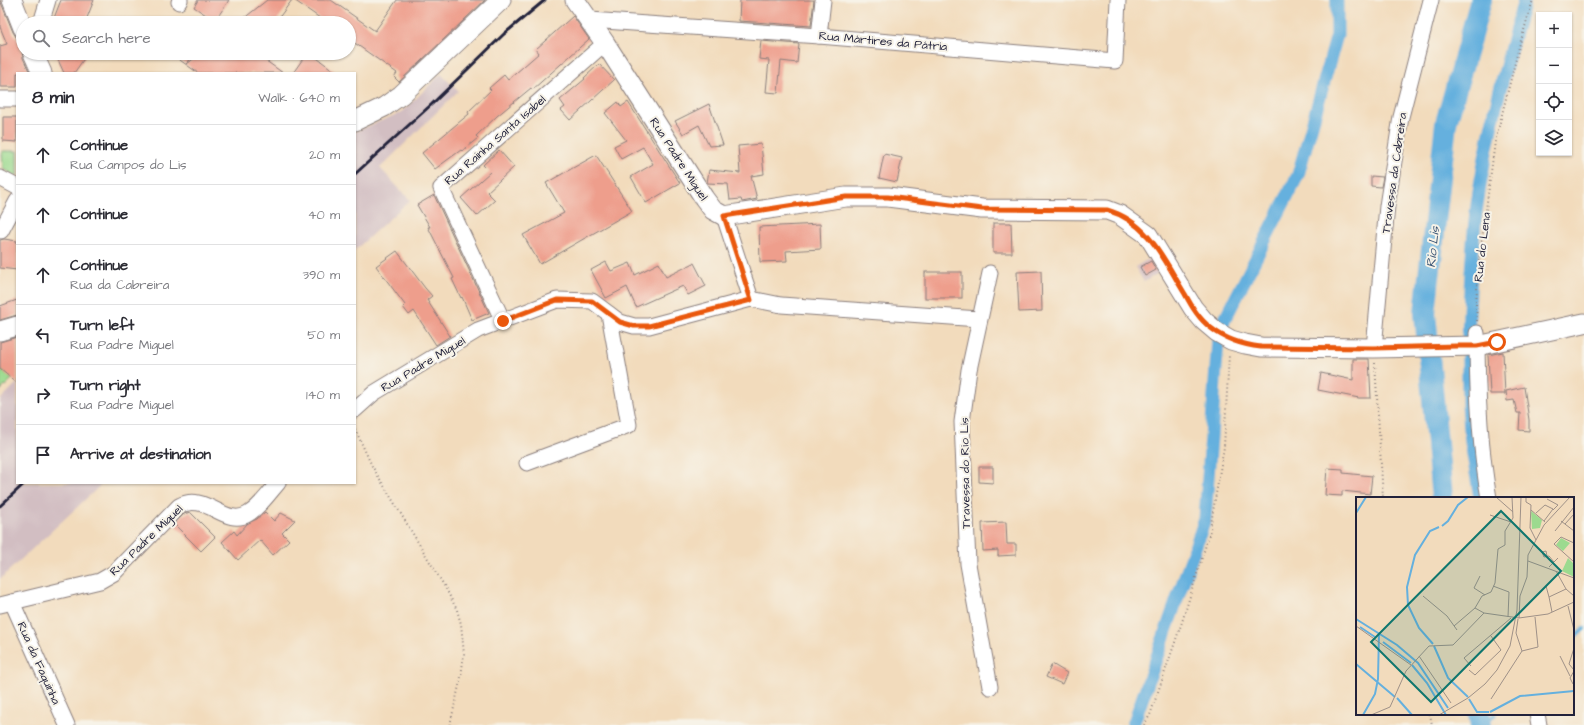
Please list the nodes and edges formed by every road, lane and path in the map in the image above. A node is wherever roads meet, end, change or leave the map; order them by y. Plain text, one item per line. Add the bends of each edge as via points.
1 (12, 0) edge
2 (48, 0) edge
3 (501, 0) edge
4 (576, 0) edge
5 (823, 0) edge
6 (1118, 0) edge
7 (1431, 0) edge
8 (1533, 0) edge
9 (18, 16) edge
10 (43, 16) edge
11 (590, 20) junction
12 (819, 36) junction
13 (605, 43) junction
14 (37, 60) edge
15 (42, 72) edge
16 (0, 99) edge
17 (16, 99) edge
18 (356, 121) edge
19 (0, 178) edge
20 (16, 186) edge
21 (16, 202) edge
22 (724, 216) junction
23 (0, 230) edge
24 (990, 273) dead end
25 (751, 300) junction
26 (609, 314) junction
27 (979, 319) junction
28 (503, 321) junction
29 (1584, 323) edge
30 (16, 326) edge
31 (0, 332) edge
32 (1477, 339) junction
33 (1231, 340) junction
34 (1382, 347) junction
35 (356, 409) edge
36 (356, 431) edge
37 (527, 463) dead end
38 (277, 484) edge
39 (1383, 497) edge
40 (1489, 497) edge
41 (6, 603) edge
42 (990, 687) dead end
43 (1430, 715) edge
44 (1537, 715) edge
45 (67, 725) edge
46 (450, 725) edge
47 (1144, 725) edge
48 (1432, 725) edge
49 (1539, 725) edge

1 - 9 main road
2 - 10 street
3 - 18 main road via 401,95 384,107
4 - 11 main road, Rua Padre Miguel
5 - 12 street
6 - 12 street, Rua Mártires da Pátria via 1115,61
7 - 34 street, Travessa da Cabreira via 1401,117 1387,206
8 - 32 path, Rua do Lena via 1495,142 1479,262
11 - 12 street, Rua Mártires da Pátria
11 - 13 main road, Rua Padre Miguel
13 - 22 main road, Rua Padre Miguel via 704,198 713,210
13 - 28 street, Rua Rainha Santa Isabel via 440,188
14 - 15 main road
16 - 17 street
19 - 20 street
21 - 23 street
22 - 25 street
22 - 33 main road via 866,196 982,209 1107,210 1120,214 1148,235 1198,315 1210,328
24 - 27 street, Travessa do Rio Lis
25 - 26 street, Rua Padre Miguel via 649,326 634,326 620,322
25 - 27 street via 781,305
26 - 28 street, Rua Padre Miguel via 592,301 557,300
26 - 37 street via 629,425
27 - 42 street, Travessa do Rio Lis via 962,422 968,564
28 - 35 street, Rua Padre Miguel via 478,330 374,393
29 - 32 main road
30 - 31 main road
32 - 34 main road via 1457,346
32 - 40 street via 1479,403
33 - 34 main road via 1261,347
33 - 47 path via 1224,447 1209,535 1182,622 1150,715
34 - 39 path
36 - 46 path via 372,466 457,610 464,654
38 - 41 street, Rua Padre Miguel via 248,515 236,518 203,504 192,501 185,503 179,506 114,573 100,581
41 - 45 street, Rua da Faquinha
43 - 48 path
44 - 49 street

